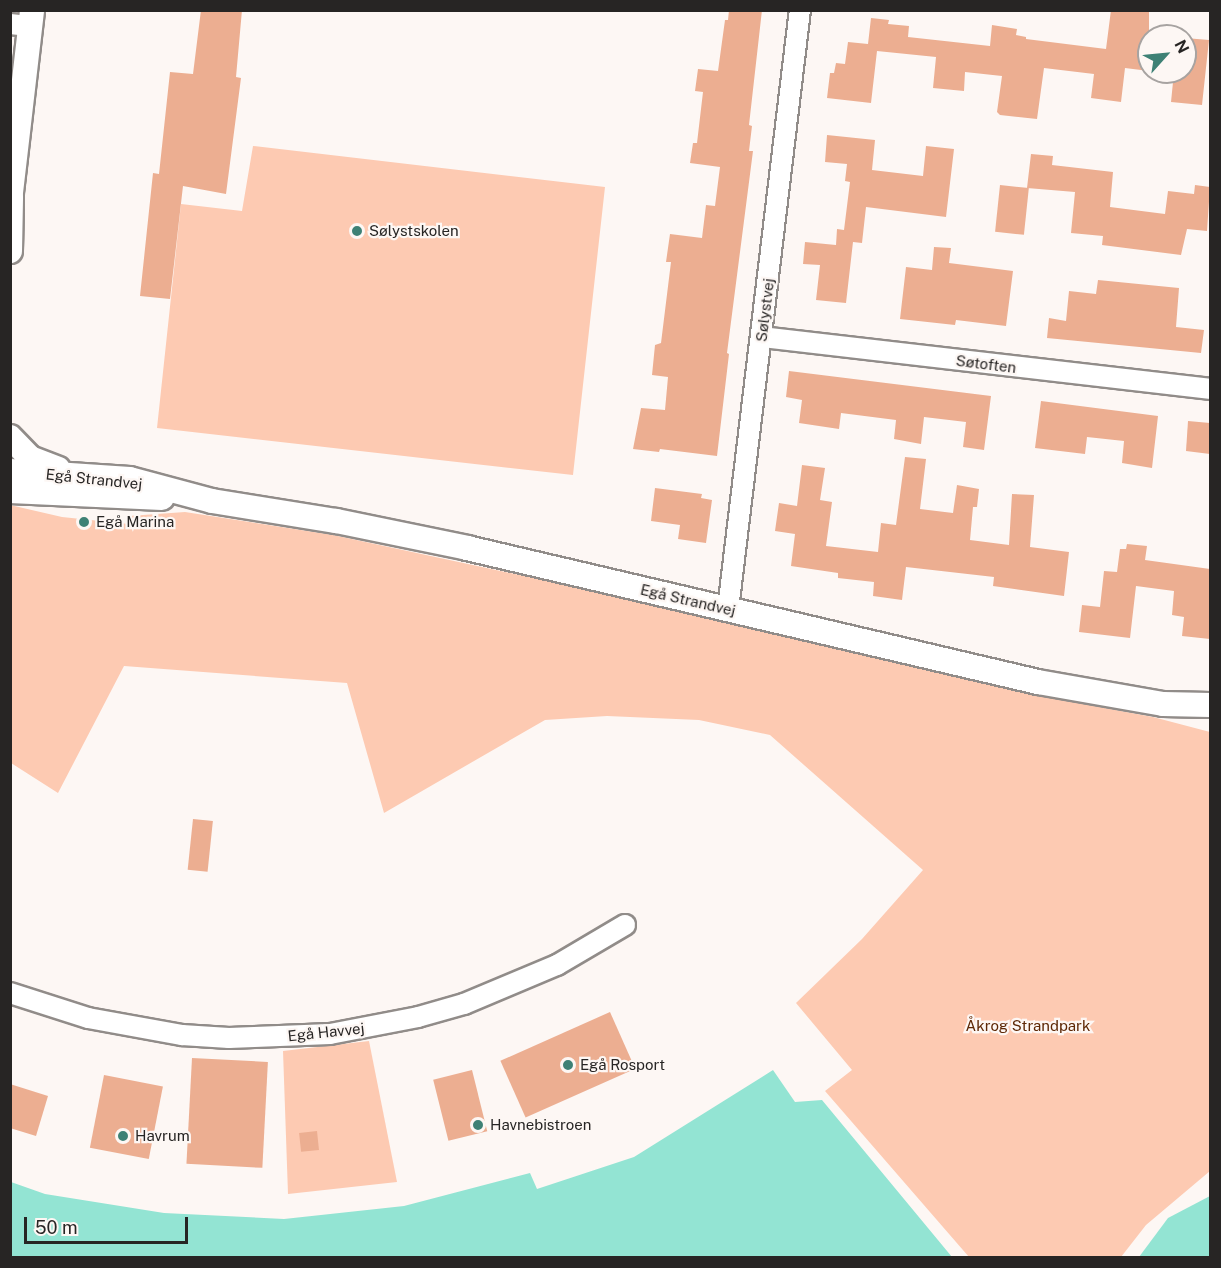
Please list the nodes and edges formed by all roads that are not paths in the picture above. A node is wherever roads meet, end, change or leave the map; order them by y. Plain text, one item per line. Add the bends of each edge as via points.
1 (800, 10) edge
2 (24, 20) edge
3 (11, 199) edge
4 (10, 251) edge
5 (762, 337) junction
6 (1210, 389) edge
7 (10, 437) edge
8 (10, 471) edge
9 (92, 477) junction
10 (10, 491) edge
11 (212, 501) junction
12 (728, 609) junction
13 (1163, 704) junction
14 (1210, 705) edge
15 (1210, 718) edge
16 (625, 925) dead end
17 (10, 993) edge

1 - 5 street, Sølystvej
2 - 3 street
3 - 4 street
5 - 6 street, Søtoften
5 - 12 street, Sølystvej
7 - 9 street via 37,462
8 - 9 street, Egå Strandvej
9 - 11 street, Egå Strandvej via 130,479
10 - 11 street, Egå Strandvej
11 - 12 street, Egå Strandvej via 392,532
12 - 13 street, Egå Strandvej via 1038,682
13 - 14 street, Egå Strandvej
13 - 15 street, Egå Strandvej
16 - 17 street, Egå Havvej via 556,965 474,1000 418,1017 330,1034 229,1038 182,1035 88,1018

